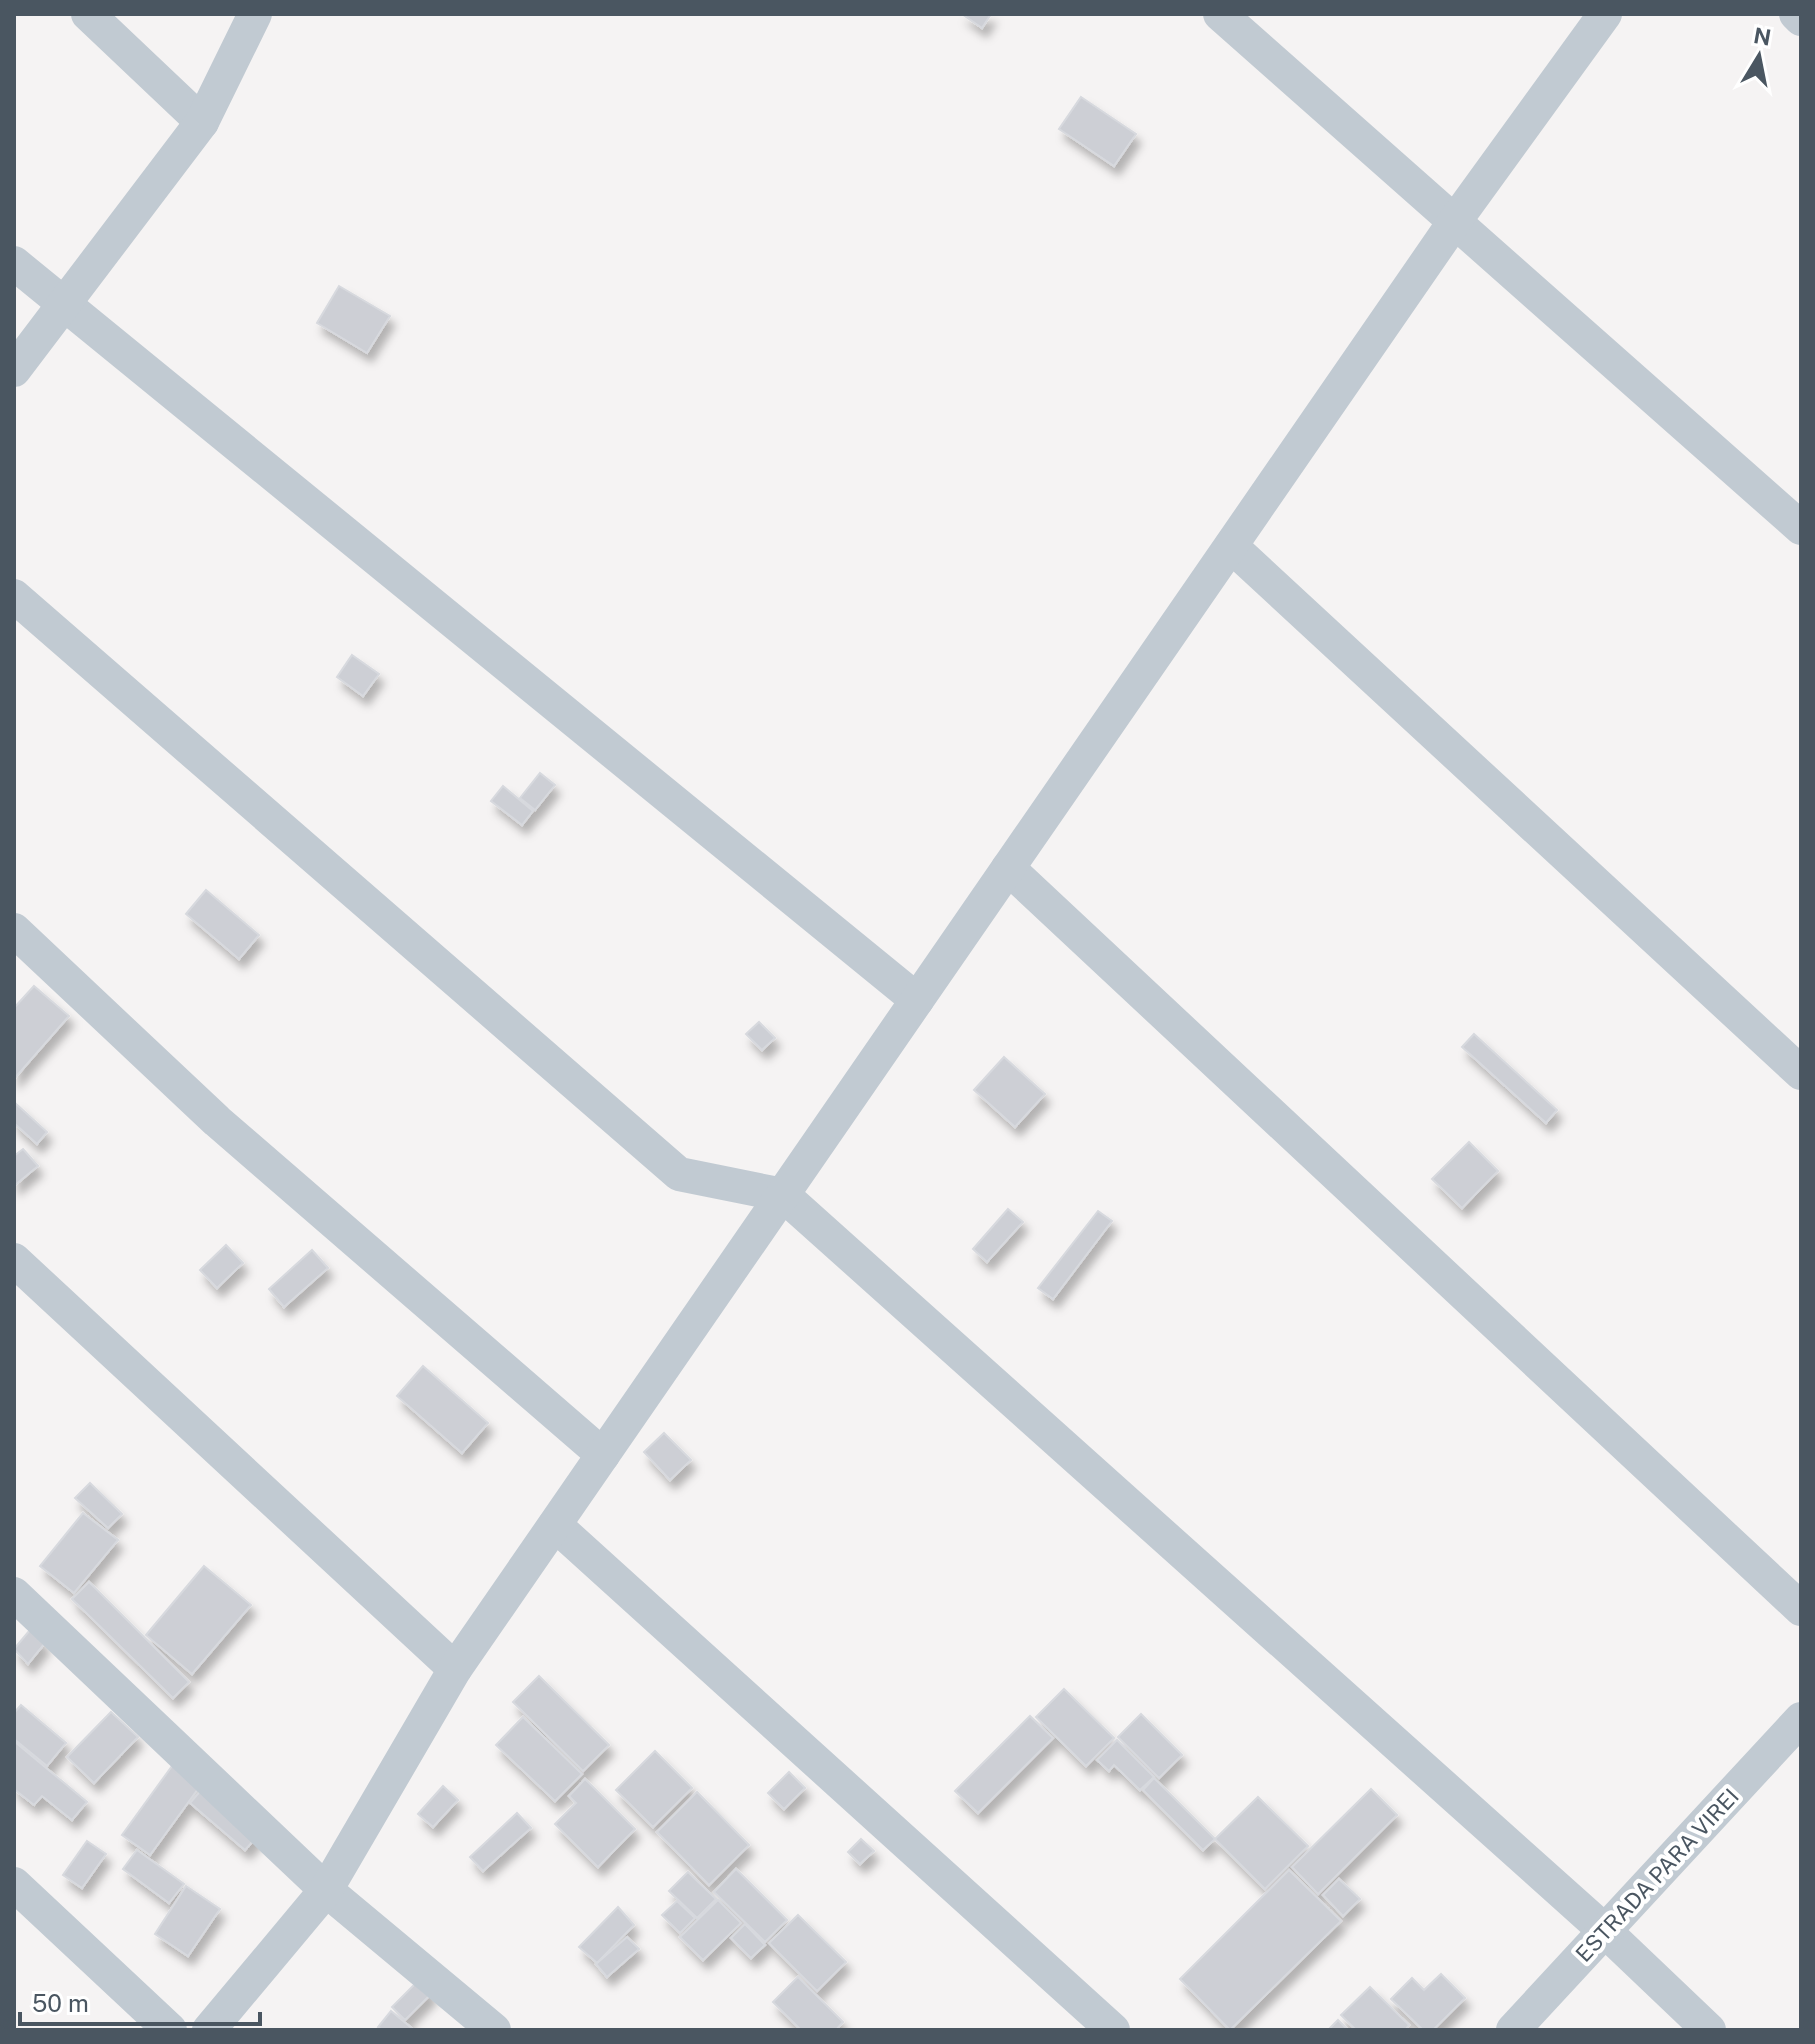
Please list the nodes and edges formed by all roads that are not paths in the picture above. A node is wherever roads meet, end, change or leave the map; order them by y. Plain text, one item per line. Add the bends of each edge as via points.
1 (88, 14) edge
2 (255, 14) edge
3 (1220, 14) edge
4 (1605, 14) edge
5 (1796, 14) edge
6 (1801, 19) edge
7 (202, 122) junction
8 (1455, 221) junction
9 (14, 263) edge
10 (62, 306) junction
11 (14, 370) edge
12 (1801, 528) edge
13 (1231, 546) junction
14 (14, 596) edge
15 (1008, 868) junction
16 (14, 930) edge
17 (917, 1000) junction
18 (1801, 1073) edge
19 (783, 1195) junction
20 (14, 1260) edge
21 (603, 1455) junction
22 (555, 1525) junction
23 (14, 1594) edge
24 (1801, 1609) edge
25 (455, 1669) junction
26 (1801, 1719) edge
27 (14, 1884) edge
28 (326, 1890) junction
29 (1605, 1931) junction
30 (170, 2030) edge
31 (209, 2030) edge
32 (494, 2030) edge
33 (1113, 2030) edge
34 (1513, 2030) edge
35 (1709, 2030) edge

1 - 7 street
2 - 7 street
3 - 8 street
4 - 8 street
5 - 6 street
7 - 10 street
8 - 12 street
8 - 13 street
9 - 10 street
10 - 11 street
10 - 17 street
13 - 15 street
13 - 18 street
14 - 19 street via 679,1174
15 - 17 street
15 - 24 street
16 - 21 street via 217,1121
17 - 19 street
19 - 21 street
19 - 29 street
20 - 25 street
21 - 22 street
22 - 25 street
22 - 33 street
23 - 28 street
25 - 28 street
26 - 29 street, ESTRADA PARA VIREI
27 - 30 street
28 - 31 street
28 - 32 street
29 - 34 street, ESTRADA PARA VIREI
29 - 35 street

